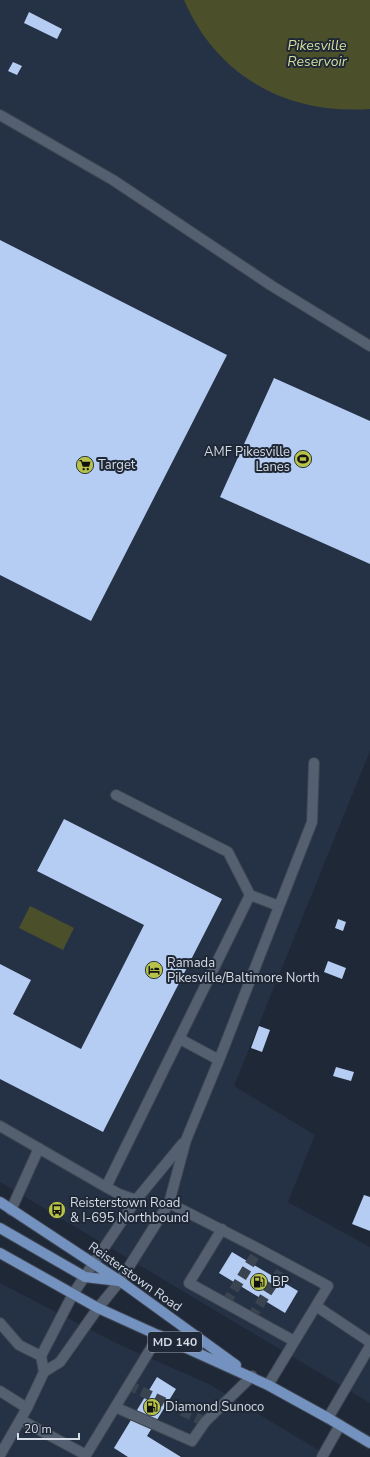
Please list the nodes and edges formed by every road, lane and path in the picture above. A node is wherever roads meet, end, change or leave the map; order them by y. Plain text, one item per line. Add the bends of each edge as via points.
1 (0, 115) edge
2 (370, 346) edge
3 (314, 763) dead end
4 (116, 795) dead end
5 (250, 895) junction
6 (280, 906) junction
7 (180, 1039) junction
8 (219, 1060) junction
9 (0, 1126) edge
10 (186, 1140) junction
11 (39, 1148) junction
12 (106, 1187) junction
13 (136, 1200) junction
14 (0, 1202) edge
15 (169, 1203) junction
16 (11, 1210) junction
17 (0, 1228) edge
18 (222, 1229) junction
19 (0, 1253) edge
20 (94, 1263) junction
21 (85, 1277) junction
22 (120, 1281) junction
23 (73, 1294) junction
24 (316, 1306) junction
25 (98, 1308) junction
26 (0, 1323) edge
27 (159, 1335) junction
28 (294, 1342) junction
29 (370, 1342) edge
30 (370, 1346) edge
31 (41, 1356) junction
32 (44, 1372) junction
33 (252, 1376) junction
34 (268, 1385) junction
35 (0, 1391) edge
36 (115, 1406) junction
37 (27, 1408) junction
38 (328, 1418) junction
39 (21, 1420) junction
40 (340, 1425) junction
41 (370, 1443) edge
42 (0, 1455) edge
43 (86, 1456) edge
44 (322, 1457) edge

1 - 2 street via 114,180 272,286
3 - 6 street via 312,822
4 - 5 street via 228,852
5 - 6 street
5 - 7 street
6 - 8 street
7 - 8 street
7 - 12 street
8 - 10 street
9 - 11 street
10 - 13 street
10 - 15 street
11 - 12 street
11 - 16 street
12 - 13 street
13 - 20 street
14 - 16 main road, Reisterstown Road / MD 140
15 - 18 street
15 - 22 street
16 - 20 main road, Reisterstown Road / MD 140
17 - 21 main road
18 - 24 street via 328,1286
18 - 28 street via 189,1283
19 - 23 main road, Reisterstown Road / MD 140
20 - 21 street
20 - 22 main road, Reisterstown Road / MD 140
21 - 22 main road
21 - 23 street
22 - 25 street
22 - 33 main road, Reisterstown Road / MD 140
23 - 25 main road, Reisterstown Road / MD 140
23 - 31 street
24 - 28 street
24 - 29 street
25 - 27 main road, Reisterstown Road / MD 140
25 - 32 street via 60,1362
26 - 31 street via 19,1345
27 - 33 main road, Reisterstown Road / MD 140
27 - 36 street
28 - 34 street
30 - 38 street
31 - 32 street
32 - 37 street
33 - 34 main road, Reisterstown Road / MD 140
33 - 36 street via 205,1422 192,1441
34 - 38 main road, Reisterstown Road / MD 140
35 - 37 street
36 - 43 street
37 - 39 street
38 - 40 main road, Reisterstown Road / MD 140
39 - 42 street
39 - 43 street
40 - 41 main road, Reisterstown Road / MD 140
40 - 44 street

